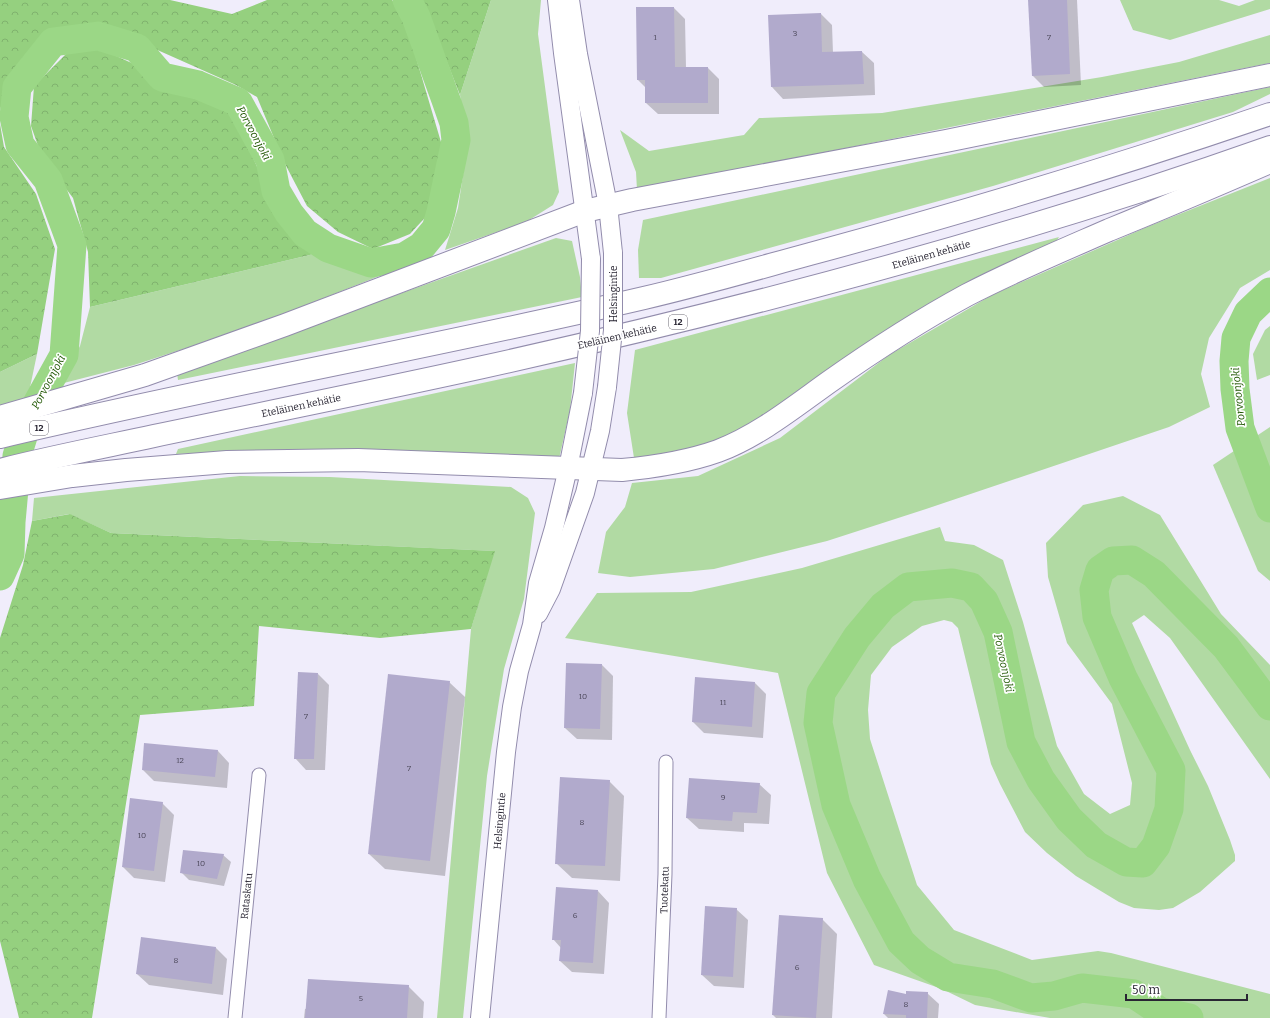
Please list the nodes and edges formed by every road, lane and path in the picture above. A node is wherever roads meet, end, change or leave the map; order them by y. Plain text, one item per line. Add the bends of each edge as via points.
1 (558, 0) edge
2 (570, 0) edge
3 (1270, 75) edge
4 (1270, 114) edge
5 (1270, 147) edge
6 (1270, 162) edge
7 (608, 206) junction
8 (585, 211) junction
9 (0, 418) edge
10 (0, 437) edge
11 (568, 468) junction
12 (591, 469) junction
13 (0, 470) edge
14 (0, 488) edge
15 (532, 625) junction
16 (666, 762) dead end
17 (259, 775) dead end
18 (235, 1018) edge
19 (480, 1018) edge
20 (659, 1018) edge

1 - 8 main road, Helsingintie
2 - 7 main road, Helsingintie
3 - 7 highway
4 - 10 highway, 12 via 1112,166 910,227 647,297
5 - 13 highway, Eteläinen kehätie / 12 via 1073,213 785,295 481,367
6 - 12 highway via 1008,274 924,319 779,417 718,451 641,469
7 - 8 highway
7 - 12 main road, Helsingintie, bridge via 613,253 613,330 607,387
8 - 9 highway via 145,375
8 - 11 main road, Helsingintie, bridge via 591,259 590,331 583,393
11 - 12 highway
11 - 14 highway via 358,460 283,460 126,470
11 - 15 main road, Helsingintie via 538,583
12 - 15 main road, Helsingintie via 585,494 551,589
15 - 19 main road, Helsingintie via 519,670 506,752
16 - 20 street, Tuotekatu via 665,874
17 - 18 street, Rataskatu

